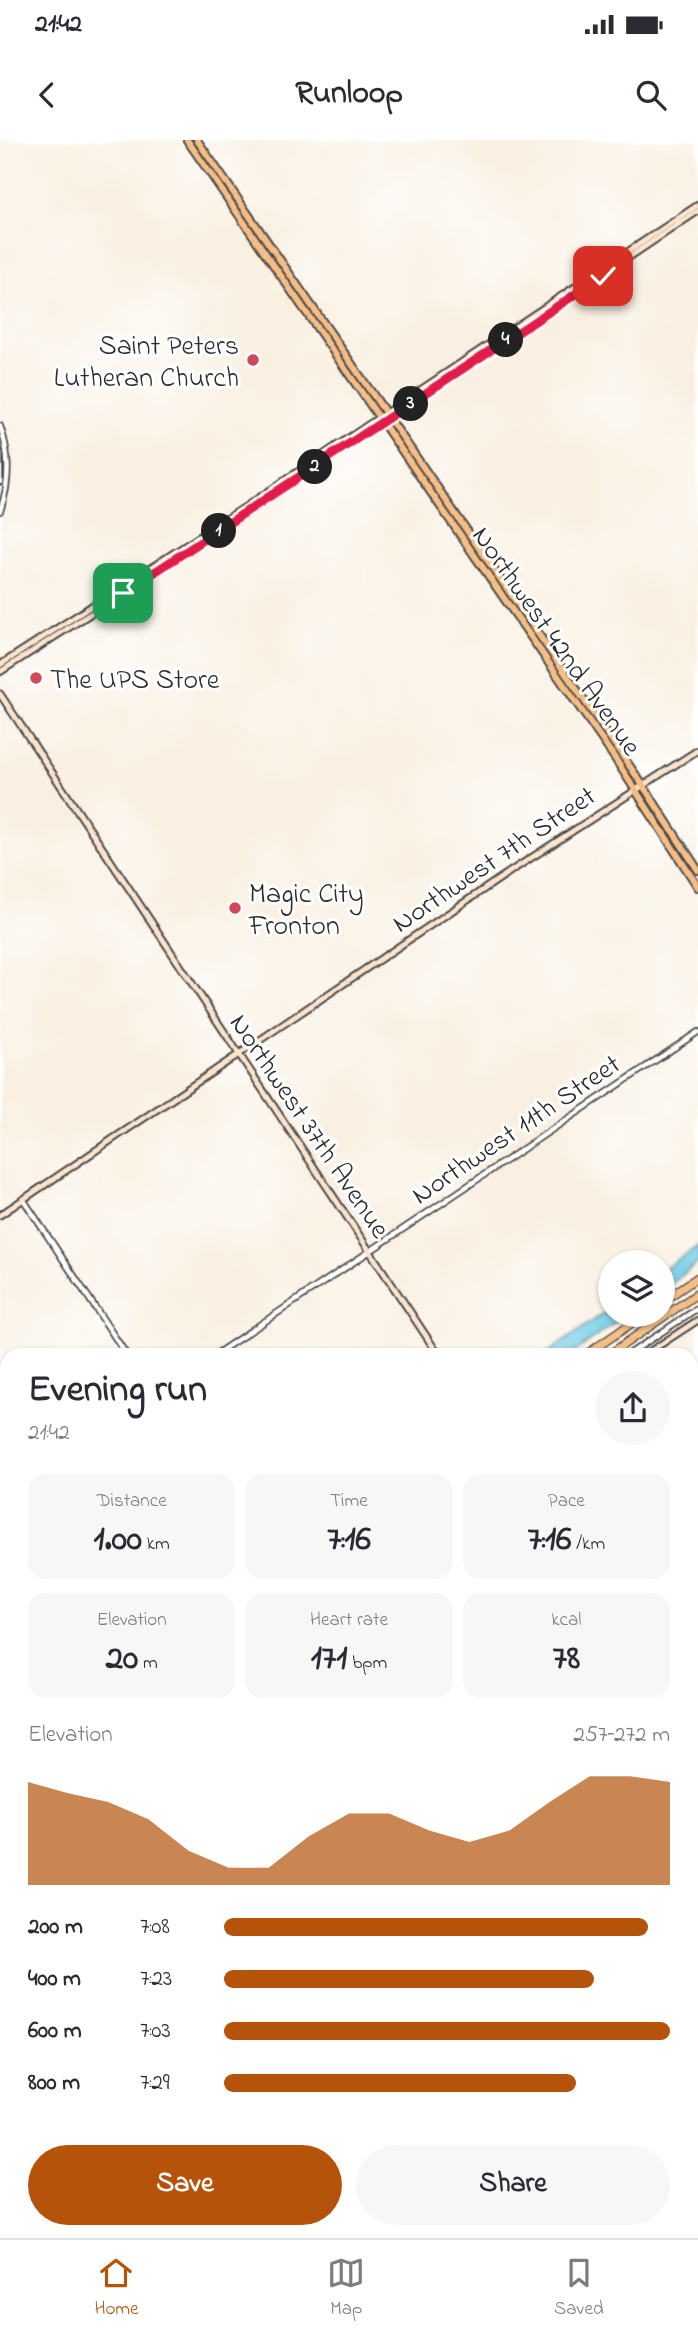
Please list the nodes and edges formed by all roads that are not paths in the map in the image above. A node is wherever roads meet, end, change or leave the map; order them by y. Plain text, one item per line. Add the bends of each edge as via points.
1 (187, 140) edge
2 (197, 140) edge
3 (204, 150) junction
4 (203, 163) junction
5 (698, 205) edge
6 (698, 211) edge
7 (240, 216) junction
8 (252, 220) junction
9 (607, 266) junction
10 (603, 276) junction
11 (297, 300) junction
12 (309, 303) junction
13 (335, 347) junction
14 (384, 419) junction
15 (0, 426) edge
16 (2, 441) edge
17 (0, 453) edge
18 (1, 464) edge
19 (8, 469) junction
20 (0, 482) edge
21 (438, 503) junction
22 (451, 508) junction
23 (0, 511) edge
24 (131, 582) junction
25 (123, 593) junction
26 (88, 609) junction
27 (80, 621) junction
28 (0, 665) edge
29 (0, 672) edge
30 (562, 683) junction
31 (578, 691) junction
32 (0, 694) edge
33 (583, 714) junction
34 (599, 721) junction
35 (698, 750) edge
36 (642, 784) junction
37 (635, 789) junction
38 (698, 870) edge
39 (698, 884) edge
40 (698, 1032) edge
41 (239, 1053) junction
42 (23, 1199) junction
43 (0, 1215) edge
44 (369, 1251) junction
45 (698, 1277) edge
46 (675, 1293) edge
47 (698, 1293) edge
48 (698, 1308) edge
49 (698, 1320) edge
50 (626, 1327) edge
51 (122, 1348) edge
52 (225, 1348) edge
53 (434, 1348) edge
54 (596, 1348) edge
55 (619, 1348) edge
56 (638, 1348) edge
57 (656, 1348) edge

1 - 4 main road
2 - 3 main road
3 - 4 main road
3 - 8 main road
4 - 7 main road
5 - 9 main road
6 - 10 main road
7 - 8 main road
7 - 11 main road
8 - 12 main road
9 - 10 main road
9 - 14 main road
10 - 14 main road
11 - 12 main road
11 - 13 main road
12 - 13 main road
13 - 14 main road
13 - 14 main road
14 - 21 main road, Northwest 42nd Avenue
14 - 22 main road, Northwest 42nd Avenue
14 - 24 main road
14 - 25 main road
15 - 16 street
16 - 19 street
17 - 18 street
18 - 19 street
18 - 20 street
19 - 23 street
21 - 22 main road
21 - 30 main road, Northwest 42nd Avenue
22 - 31 main road, Northwest 42nd Avenue
24 - 25 main road
24 - 26 main road
25 - 27 main road
26 - 27 main road
26 - 28 main road
27 - 29 main road
30 - 31 main road
30 - 33 main road, Northwest 42nd Avenue
31 - 34 main road, Northwest 42nd Avenue
32 - 41 main road, Northwest 37th Avenue
33 - 34 main road
33 - 37 main road, Northwest 42nd Avenue
34 - 36 main road, Northwest 42nd Avenue
35 - 36 main road, Northwest 7th Street
36 - 37 main road, Northwest 7th Street
36 - 38 main road, Northwest 42nd Avenue
37 - 39 main road, Northwest 42nd Avenue
37 - 41 main road, Northwest 7th Street
40 - 44 street, Northwest 11th Street
41 - 42 main road, Northwest 7th Street
41 - 44 main road, Northwest 37th Avenue
42 - 43 main road, Northwest 7th Street
42 - 51 street
44 - 52 street, Northwest 11th Street
44 - 53 main road, Northwest 37th Avenue
45 - 46 highway
47 - 55 highway
48 - 56 street
49 - 57 main road
50 - 54 highway

